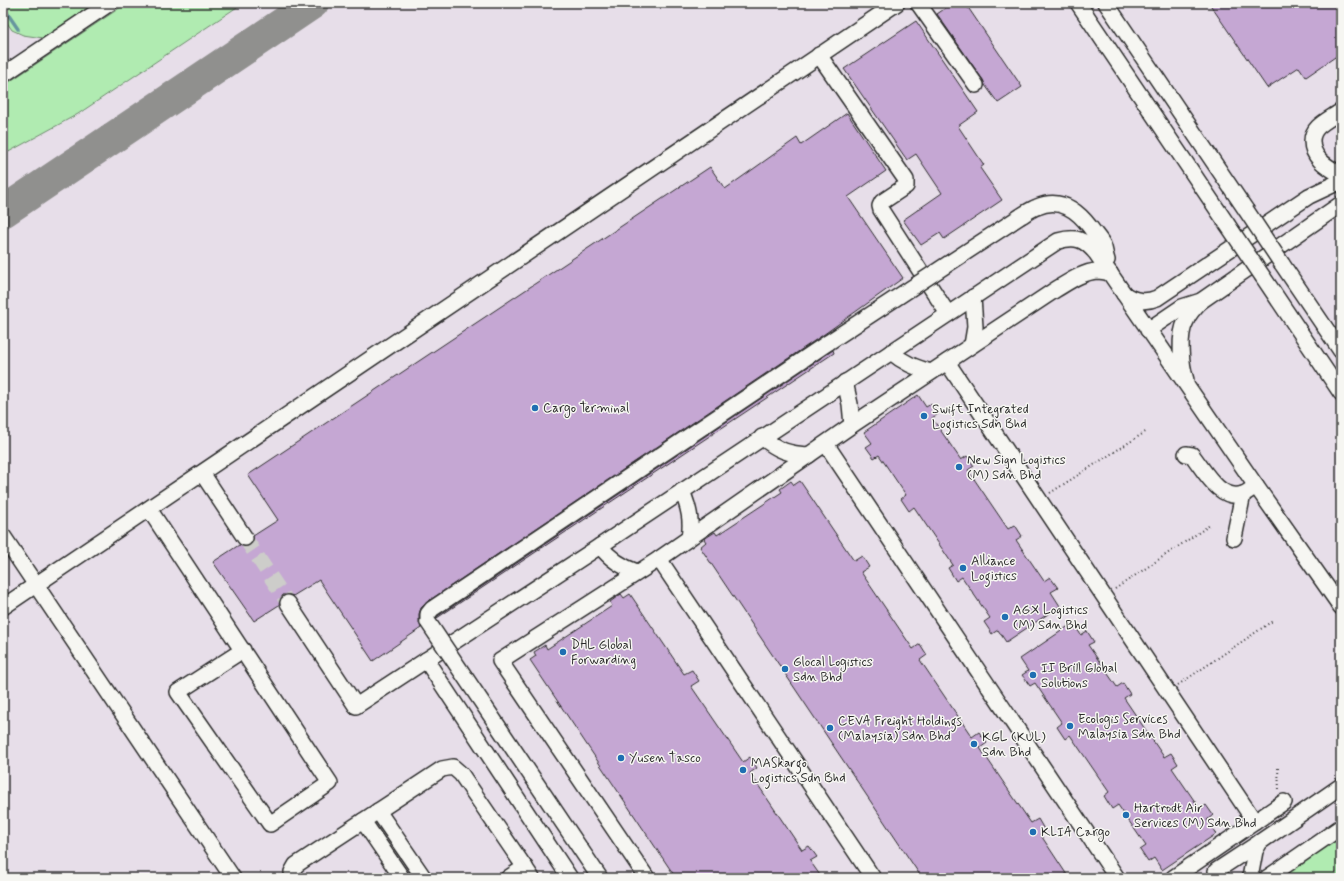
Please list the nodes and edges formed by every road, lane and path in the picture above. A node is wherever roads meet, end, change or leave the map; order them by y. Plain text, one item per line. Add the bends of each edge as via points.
1 (110, 3) edge
2 (897, 3) edge
3 (918, 3) edge
4 (1078, 3) edge
5 (1106, 3) edge
6 (819, 55) junction
7 (3, 75) edge
8 (976, 84) dead end
9 (1341, 111) edge
10 (1341, 175) edge
11 (1341, 181) edge
12 (1341, 204) edge
13 (1110, 273) junction
14 (1124, 294) junction
15 (973, 297) junction
16 (1201, 301) junction
17 (948, 314) junction
18 (1148, 330) junction
19 (972, 345) junction
20 (1341, 351) edge
21 (891, 352) junction
22 (947, 362) junction
23 (931, 372) junction
24 (845, 382) junction
25 (1191, 392) junction
26 (1341, 393) edge
27 (852, 425) junction
28 (1147, 431) dead end
29 (762, 437) junction
30 (826, 444) junction
31 (1186, 454) dead end
32 (809, 455) junction
33 (202, 473) junction
34 (1256, 486) junction
35 (682, 491) junction
36 (1243, 494) junction
37 (1040, 500) junction
38 (149, 509) junction
39 (1210, 525) dead end
40 (3, 536) edge
41 (245, 538) tunnel mouth
42 (688, 538) junction
43 (1234, 538) dead end
44 (600, 546) junction
45 (659, 559) junction
46 (637, 572) junction
47 (36, 585) junction
48 (1104, 597) junction
49 (288, 603) tunnel mouth
50 (3, 607) edge
51 (1341, 607) edge
52 (1274, 620) dead end
53 (243, 650) junction
54 (426, 660) junction
55 (1168, 692) junction
56 (1278, 768) dead end
57 (1341, 786) edge
58 (1282, 799) joint
59 (378, 811) junction
60 (363, 821) junction
61 (1255, 822) junction
62 (1341, 827) edge
63 (1260, 842) junction
64 (528, 873) edge
65 (233, 878) edge
66 (293, 878) edge
67 (402, 878) edge
68 (424, 878) edge
69 (508, 878) edge
70 (570, 878) edge
71 (600, 878) edge
72 (647, 878) edge
73 (873, 878) edge
74 (1117, 878) edge
75 (1173, 878) edge
76 (1221, 878) edge
77 (1250, 878) edge
78 (1267, 878) edge

1 - 7 street
2 - 6 street
3 - 8 street
4 - 26 street, bridge
5 - 20 street, bridge
6 - 17 street via 906,180 906,186 882,202 881,210
6 - 33 street
9 - 10 street via 1318,127 1312,138 1312,145 1317,158
11 - 14 street via 1309,196 1157,298 1140,301
12 - 16 street
13 - 14 street
13 - 15 street via 1090,245 1074,238 1058,241
13 - 19 street via 1096,271 1075,279
13 - 71 street, bridge via 1103,245 1082,216 1074,209 1060,205 1044,204 1036,207 829,342 432,609 428,614 428,622
14 - 18 street
15 - 17 street
15 - 19 street
16 - 18 street via 1182,307
16 - 25 street via 1185,322 1182,334 1183,370
17 - 21 street
18 - 25 street
19 - 22 street
21 - 23 street via 915,368
21 - 24 street
22 - 23 street
22 - 37 street
23 - 27 street
24 - 27 street
24 - 29 street
25 - 34 street
27 - 30 street
28 - 37 path
29 - 32 street via 782,451
29 - 35 street
30 - 32 street
30 - 74 street
31 - 36 street via 1192,455 1218,489 1232,495
32 - 42 street
33 - 38 street
33 - 41 street
34 - 36 street
34 - 51 street
35 - 42 street via 691,526
35 - 44 street
36 - 43 street
37 - 48 street
38 - 47 street
38 - 53 street
39 - 48 path
40 - 47 street
42 - 45 street
44 - 46 street via 616,562
44 - 54 street
45 - 46 street
45 - 73 street
46 - 72 street via 500,661
47 - 50 street
47 - 65 street
48 - 55 street
49 - 54 street via 356,706
52 - 55 path
53 - 53 street via 330,783 270,824 178,692
54 - 70 street
55 - 61 street
56 - 58 path
57 - 63 street
58 - 61 street
59 - 60 street
59 - 64 street via 442,769 453,767 461,774
59 - 68 street
60 - 66 street via 296,865 292,872
60 - 67 street
61 - 75 street
62 - 78 street
63 - 76 street via 1216,871
63 - 77 street via 1255,851
64 - 69 street

